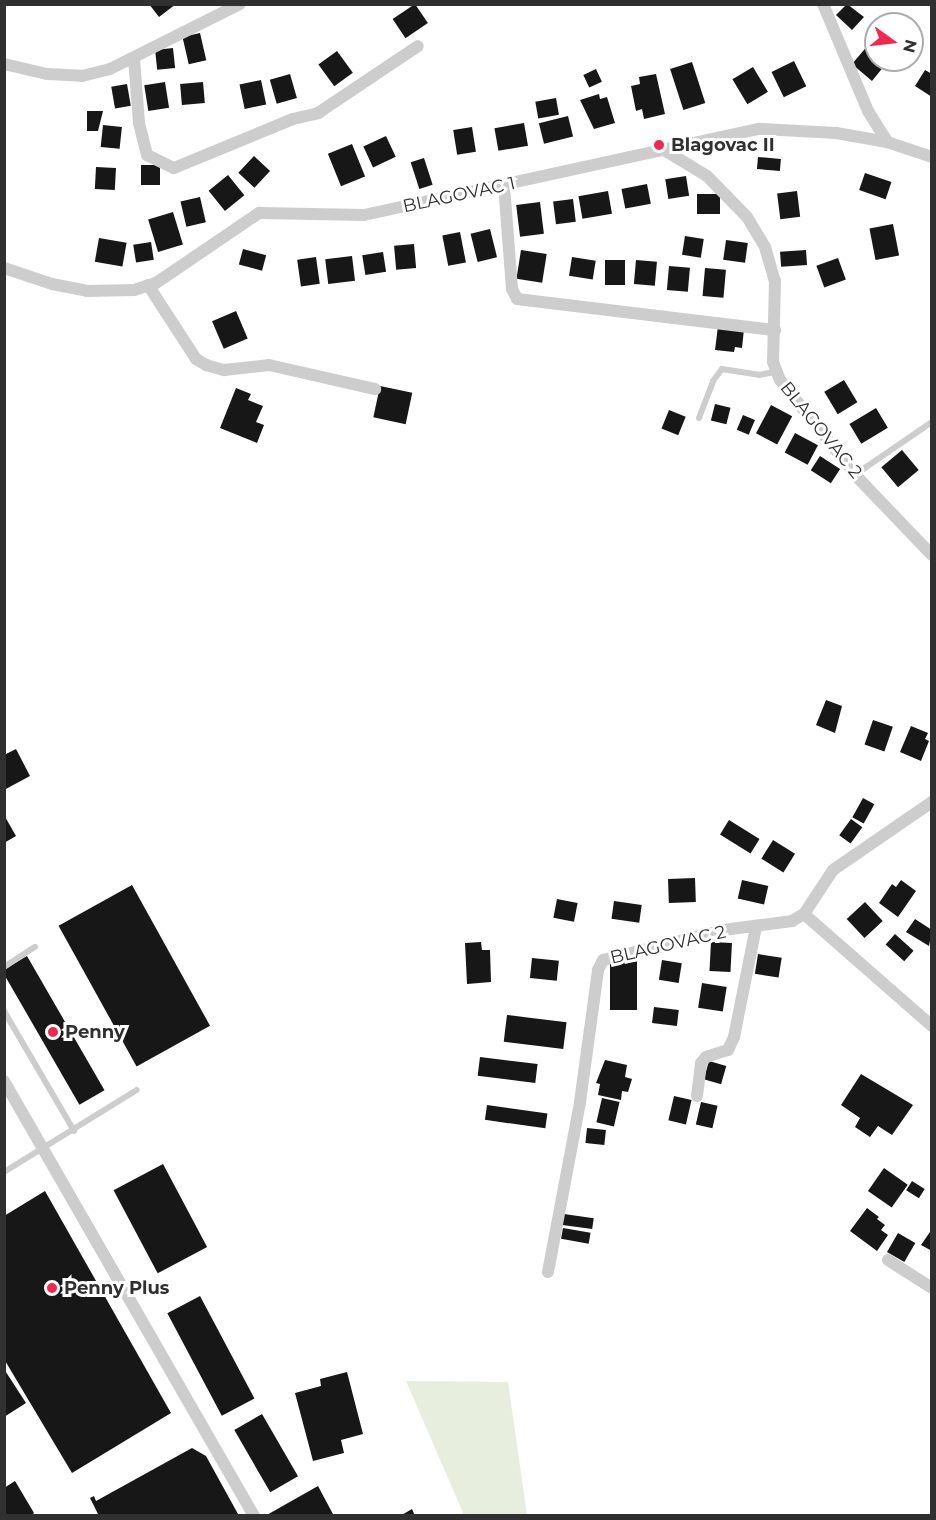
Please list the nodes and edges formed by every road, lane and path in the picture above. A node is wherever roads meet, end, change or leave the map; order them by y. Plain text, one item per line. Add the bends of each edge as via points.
1 (240, 4) edge
2 (823, 4) edge
3 (418, 46) dead end
4 (134, 59) junction
5 (4, 64) edge
6 (887, 142) junction
7 (661, 148) junction
8 (932, 157) edge
9 (504, 185) junction
10 (4, 268) edge
11 (148, 285) junction
12 (775, 330) junction
13 (775, 372) junction
14 (375, 389) dead end
15 (699, 418) dead end
16 (932, 422) edge
17 (855, 474) junction
18 (932, 555) edge
19 (932, 802) edge
20 (804, 914) junction
21 (756, 927) junction
22 (34, 947) dead end
23 (4, 967) edge
24 (4, 1011) edge
25 (932, 1026) edge
26 (4, 1081) edge
27 (137, 1090) dead end
28 (697, 1096) dead end
29 (74, 1131) junction
30 (43, 1150) junction
31 (4, 1172) edge
32 (888, 1260) dead end
33 (548, 1272) dead end
34 (932, 1288) edge
35 (254, 1515) edge

1 - 4 street
2 - 6 street via 868,111
3 - 4 street via 318,113 293,119 174,168 147,155 139,123
4 - 5 street via 82,76 47,74
6 - 7 street, BLAGOVAC 1 via 799,129 760,129
6 - 8 street, BLAGOVAC 1
7 - 9 street, BLAGOVAC 1
7 - 12 street, BLAGOVAC 2 via 707,176 747,217 765,247 776,281
9 - 11 street, BLAGOVAC 1 via 364,215 260,213
9 - 12 street via 512,289 517,299
10 - 11 street, BLAGOVAC 1 via 87,291 116,292
11 - 14 street via 196,359 206,365 224,370 269,365
12 - 13 street, BLAGOVAC 2
13 - 15 lane via 759,375 722,369
13 - 17 street, BLAGOVAC 2
16 - 17 lane
17 - 18 street, BLAGOVAC 2
19 - 20 street via 833,870
20 - 21 street, BLAGOVAC 2 via 792,921
20 - 25 street
21 - 28 street via 734,1037 728,1050 706,1057 701,1063
21 - 33 street, BLAGOVAC 2 via 723,930 603,960 598,970 580,1102
22 - 23 lane
24 - 29 lane
26 - 30 street
27 - 29 lane
29 - 30 lane
30 - 31 lane
30 - 35 street
32 - 34 street

